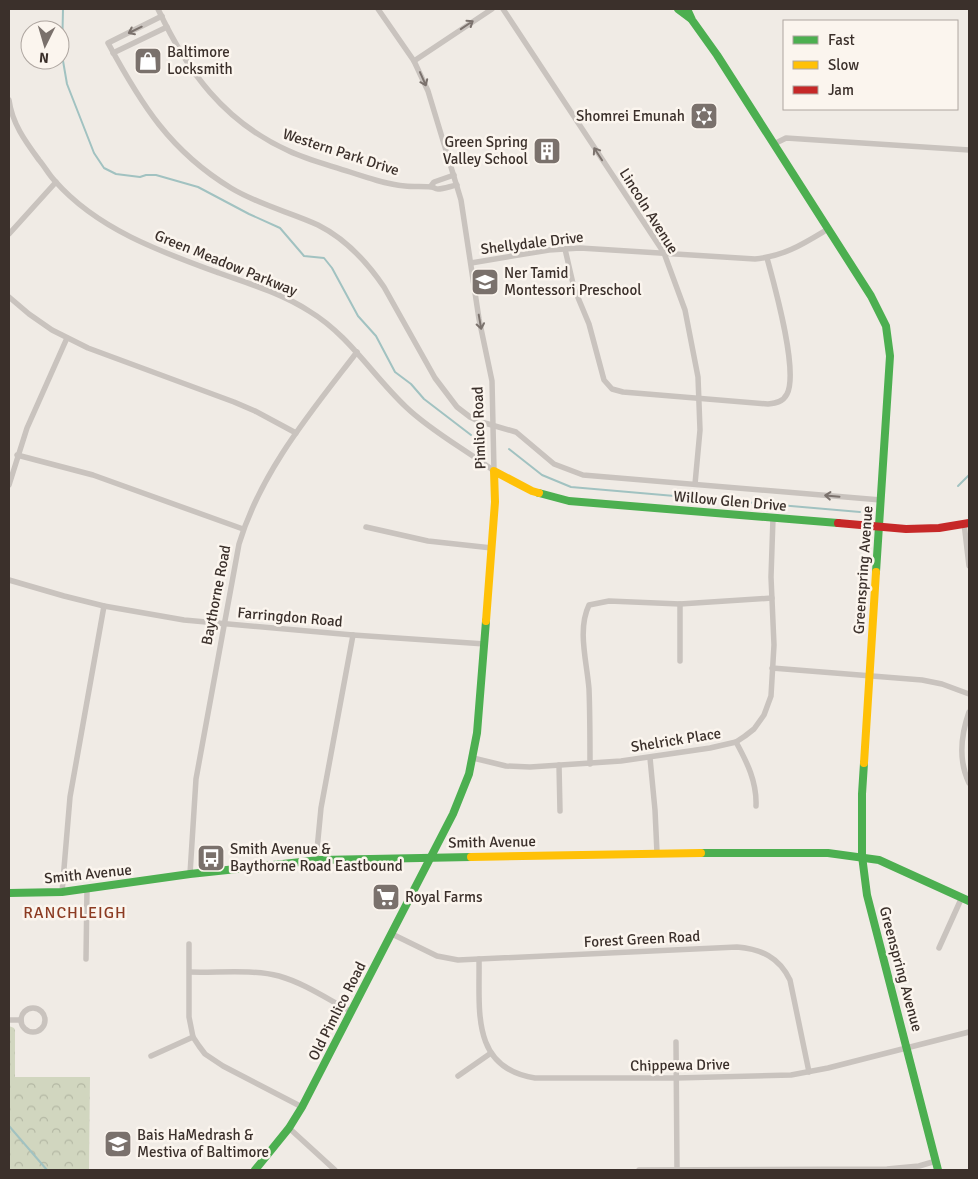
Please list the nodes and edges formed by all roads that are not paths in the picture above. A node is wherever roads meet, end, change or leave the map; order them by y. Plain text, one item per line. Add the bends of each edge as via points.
1 (158, 9) edge
2 (378, 9) edge
3 (492, 9) edge
4 (503, 9) edge
5 (678, 9) edge
6 (687, 9) edge
7 (162, 16) junction
8 (692, 20) junction
9 (167, 27) junction
10 (114, 53) junction
11 (414, 61) junction
12 (9, 100) edge
13 (774, 144) junction
14 (969, 150) edge
15 (454, 175) junction
16 (56, 182) junction
17 (457, 185) junction
18 (431, 186) junction
19 (828, 229) junction
20 (9, 234) edge
21 (565, 249) junction
22 (664, 253) junction
23 (766, 258) junction
24 (471, 263) junction
25 (9, 297) edge
26 (67, 338) junction
27 (357, 352) junction
28 (700, 398) junction
29 (492, 425) junction
30 (296, 433) junction
31 (17, 455) junction
32 (494, 471) junction
33 (695, 484) junction
34 (9, 485) edge
35 (881, 500) junction
36 (773, 518) junction
37 (967, 523) edge
38 (366, 527) dead end
39 (880, 527) junction
40 (243, 529) junction
41 (492, 548) junction
42 (969, 566) edge
43 (9, 580) edge
44 (772, 598) junction
45 (680, 604) junction
46 (104, 606) junction
47 (223, 624) junction
48 (353, 636) junction
49 (484, 644) junction
50 (680, 660) dead end
51 (772, 668) junction
52 (870, 675) junction
53 (969, 694) edge
54 (969, 712) edge
55 (736, 742) junction
56 (473, 758) junction
57 (650, 758) junction
58 (590, 764) junction
59 (559, 765) junction
60 (969, 783) edge
61 (756, 806) dead end
62 (560, 811) dead end
63 (657, 853) junction
64 (862, 856) junction
65 (430, 857) junction
66 (316, 860) junction
67 (190, 874) junction
68 (88, 889) junction
69 (62, 892) junction
70 (9, 893) edge
71 (966, 899) edge
72 (392, 934) junction
73 (189, 944) dead end
74 (939, 948) dead end
75 (86, 959) dead end
76 (479, 959) junction
77 (190, 972) junction
78 (352, 1012) junction
79 (9, 1020) edge
80 (21, 1020) junction
81 (969, 1032) edge
82 (193, 1037) junction
83 (676, 1042) dead end
84 (907, 1047) junction
85 (491, 1053) junction
86 (151, 1056) dead end
87 (810, 1072) junction
88 (458, 1076) dead end
89 (676, 1078) junction
90 (302, 1107) junction
91 (289, 1128) junction
92 (936, 1161) junction
93 (255, 1170) edge
94 (335, 1170) edge
95 (639, 1170) edge
96 (677, 1170) edge
97 (768, 1170) edge
98 (856, 1170) edge
99 (938, 1170) edge

1 - 7 street, Western Park Drive
2 - 11 street, Pimlico Road
11 -> 3 street
22 -> 4 street, Lincoln Avenue
5 - 8 main road, Greenspring Avenue
6 - 8 main road, Greenspring Avenue
7 - 9 street, Western Park Drive
7 -> 10 street via 108,43
8 - 13 main road, Greenspring Avenue
9 - 10 street
9 - 18 street, Western Park Drive via 187,63 218,102 270,142 381,182 422,188
10 - 29 street via 147,110 198,165 245,196 319,226 354,250 384,287 450,399 470,417
11 -> 15 street, Pimlico Road via 428,91
12 - 16 street, Green Meadow Parkway via 19,131
13 - 14 street via 786,138
13 - 19 main road, Greenspring Avenue
15 - 17 street, Pimlico Road
15 - 18 street, Western Park Drive
16 - 20 street
16 - 27 street, Green Meadow Parkway via 97,216 129,236 165,253 277,294 302,307 322,320
17 - 18 street, Western Park Drive via 438,189
17 - 24 street, Pimlico Road
19 - 23 street, Shellydale Drive via 787,252
19 - 35 main road, Greenspring Avenue via 881,313 887,332 890,356
21 - 22 street, Shellydale Drive
21 - 24 street, Shellydale Drive
21 - 28 street via 574,288 589,324 604,380 612,389
22 - 23 street, Shellydale Drive
22 - 28 street, Lincoln Avenue via 686,310 696,356
23 - 28 street via 788,348 790,381 787,395 768,404
24 -> 29 street, Pimlico Road via 492,381
25 - 26 street
26 - 30 street via 241,405
26 - 31 street
27 - 30 street, Baythorne Road
27 - 32 street, Green Meadow Parkway via 408,409
28 - 33 street, Lincoln Avenue
29 - 32 street, Pimlico Road
29 - 33 street, Willow Glen Drive via 516,432 554,464 574,472
30 - 40 street, Baythorne Road via 259,491
31 - 34 street
31 - 40 street via 93,475
32 - 36 main road, Willow Glen Drive via 532,491 559,499
32 - 41 main road, Pimlico Road
35 -> 33 street, Willow Glen Drive
35 - 39 main road, Greenspring Avenue
36 - 39 main road, Willow Glen Drive
36 - 44 street, Shelrick Place
37 - 39 main road, Willow Glen Drive via 928,529
37 - 42 street
38 - 41 street via 428,541
39 - 52 main road, Greenspring Avenue
40 - 47 street, Baythorne Road
41 - 49 main road, Pimlico Road
43 - 46 street, Farringdon Road
44 - 45 street
44 - 51 street, Shelrick Place
45 - 50 street
45 - 58 street via 609,600 589,605 583,629 589,691
46 - 47 street, Farringdon Road
46 - 69 street via 70,797
47 - 48 street, Farringdon Road
47 - 67 street, Baythorne Road via 196,779
48 - 49 street, Farringdon Road
48 - 66 street via 321,808
49 - 56 main road, Pimlico Road
51 - 52 street
51 - 55 street, Shelrick Place via 771,696 764,715 754,729
52 - 53 street via 922,680
52 - 64 main road, Greenspring Avenue via 862,794
54 - 60 street via 963,731 962,752
55 - 57 street, Shelrick Place
55 - 61 street via 755,786
56 - 59 street, Shelrick Place via 518,767
56 - 65 main road, Pimlico Road via 463,792
57 - 58 street, Shelrick Place
57 - 63 street
58 - 59 street, Shelrick Place
59 - 62 street
63 - 64 main road, Smith Avenue
63 - 65 main road, Smith Avenue
64 - 71 main road, Smith Avenue via 897,867
64 - 84 main road, Greenspring Avenue via 872,913
65 - 66 main road, Smith Avenue
65 - 72 main road, Old Pimlico Road
66 - 67 main road, Smith Avenue
67 - 68 main road, Smith Avenue
68 - 69 main road, Smith Avenue
68 - 75 street
69 - 70 main road, Smith Avenue
71 - 74 street
72 - 76 street, Forest Green Road via 437,956
72 - 78 main road, Old Pimlico Road
73 - 77 street
76 - 85 street, Chippewa Drive via 482,1035
76 - 87 street, Forest Green Road via 737,947 760,951 778,962 790,980
77 - 78 street via 279,976
77 - 82 street via 189,1017
78 - 90 main road, Old Pimlico Road
79 - 80 street
80 - 80 street via 24,1012 32,1008 41,1010 45,1019 43,1027 33,1032 25,1029
81 - 84 street, Chippewa Drive
82 - 86 street
82 - 90 street via 212,1060
83 - 89 street
84 - 87 street, Chippewa Drive
84 - 92 main road, Greenspring Avenue
85 - 88 street
85 - 89 street, Chippewa Drive via 505,1068 535,1078
87 - 89 street, Chippewa Drive
89 - 96 street
90 - 91 main road, Old Pimlico Road
91 - 93 main road, Old Pimlico Road
91 - 94 street
92 - 98 street via 904,1168
92 - 99 main road, Greenspring Avenue
95 - 96 street
96 - 97 street
97 - 98 street

